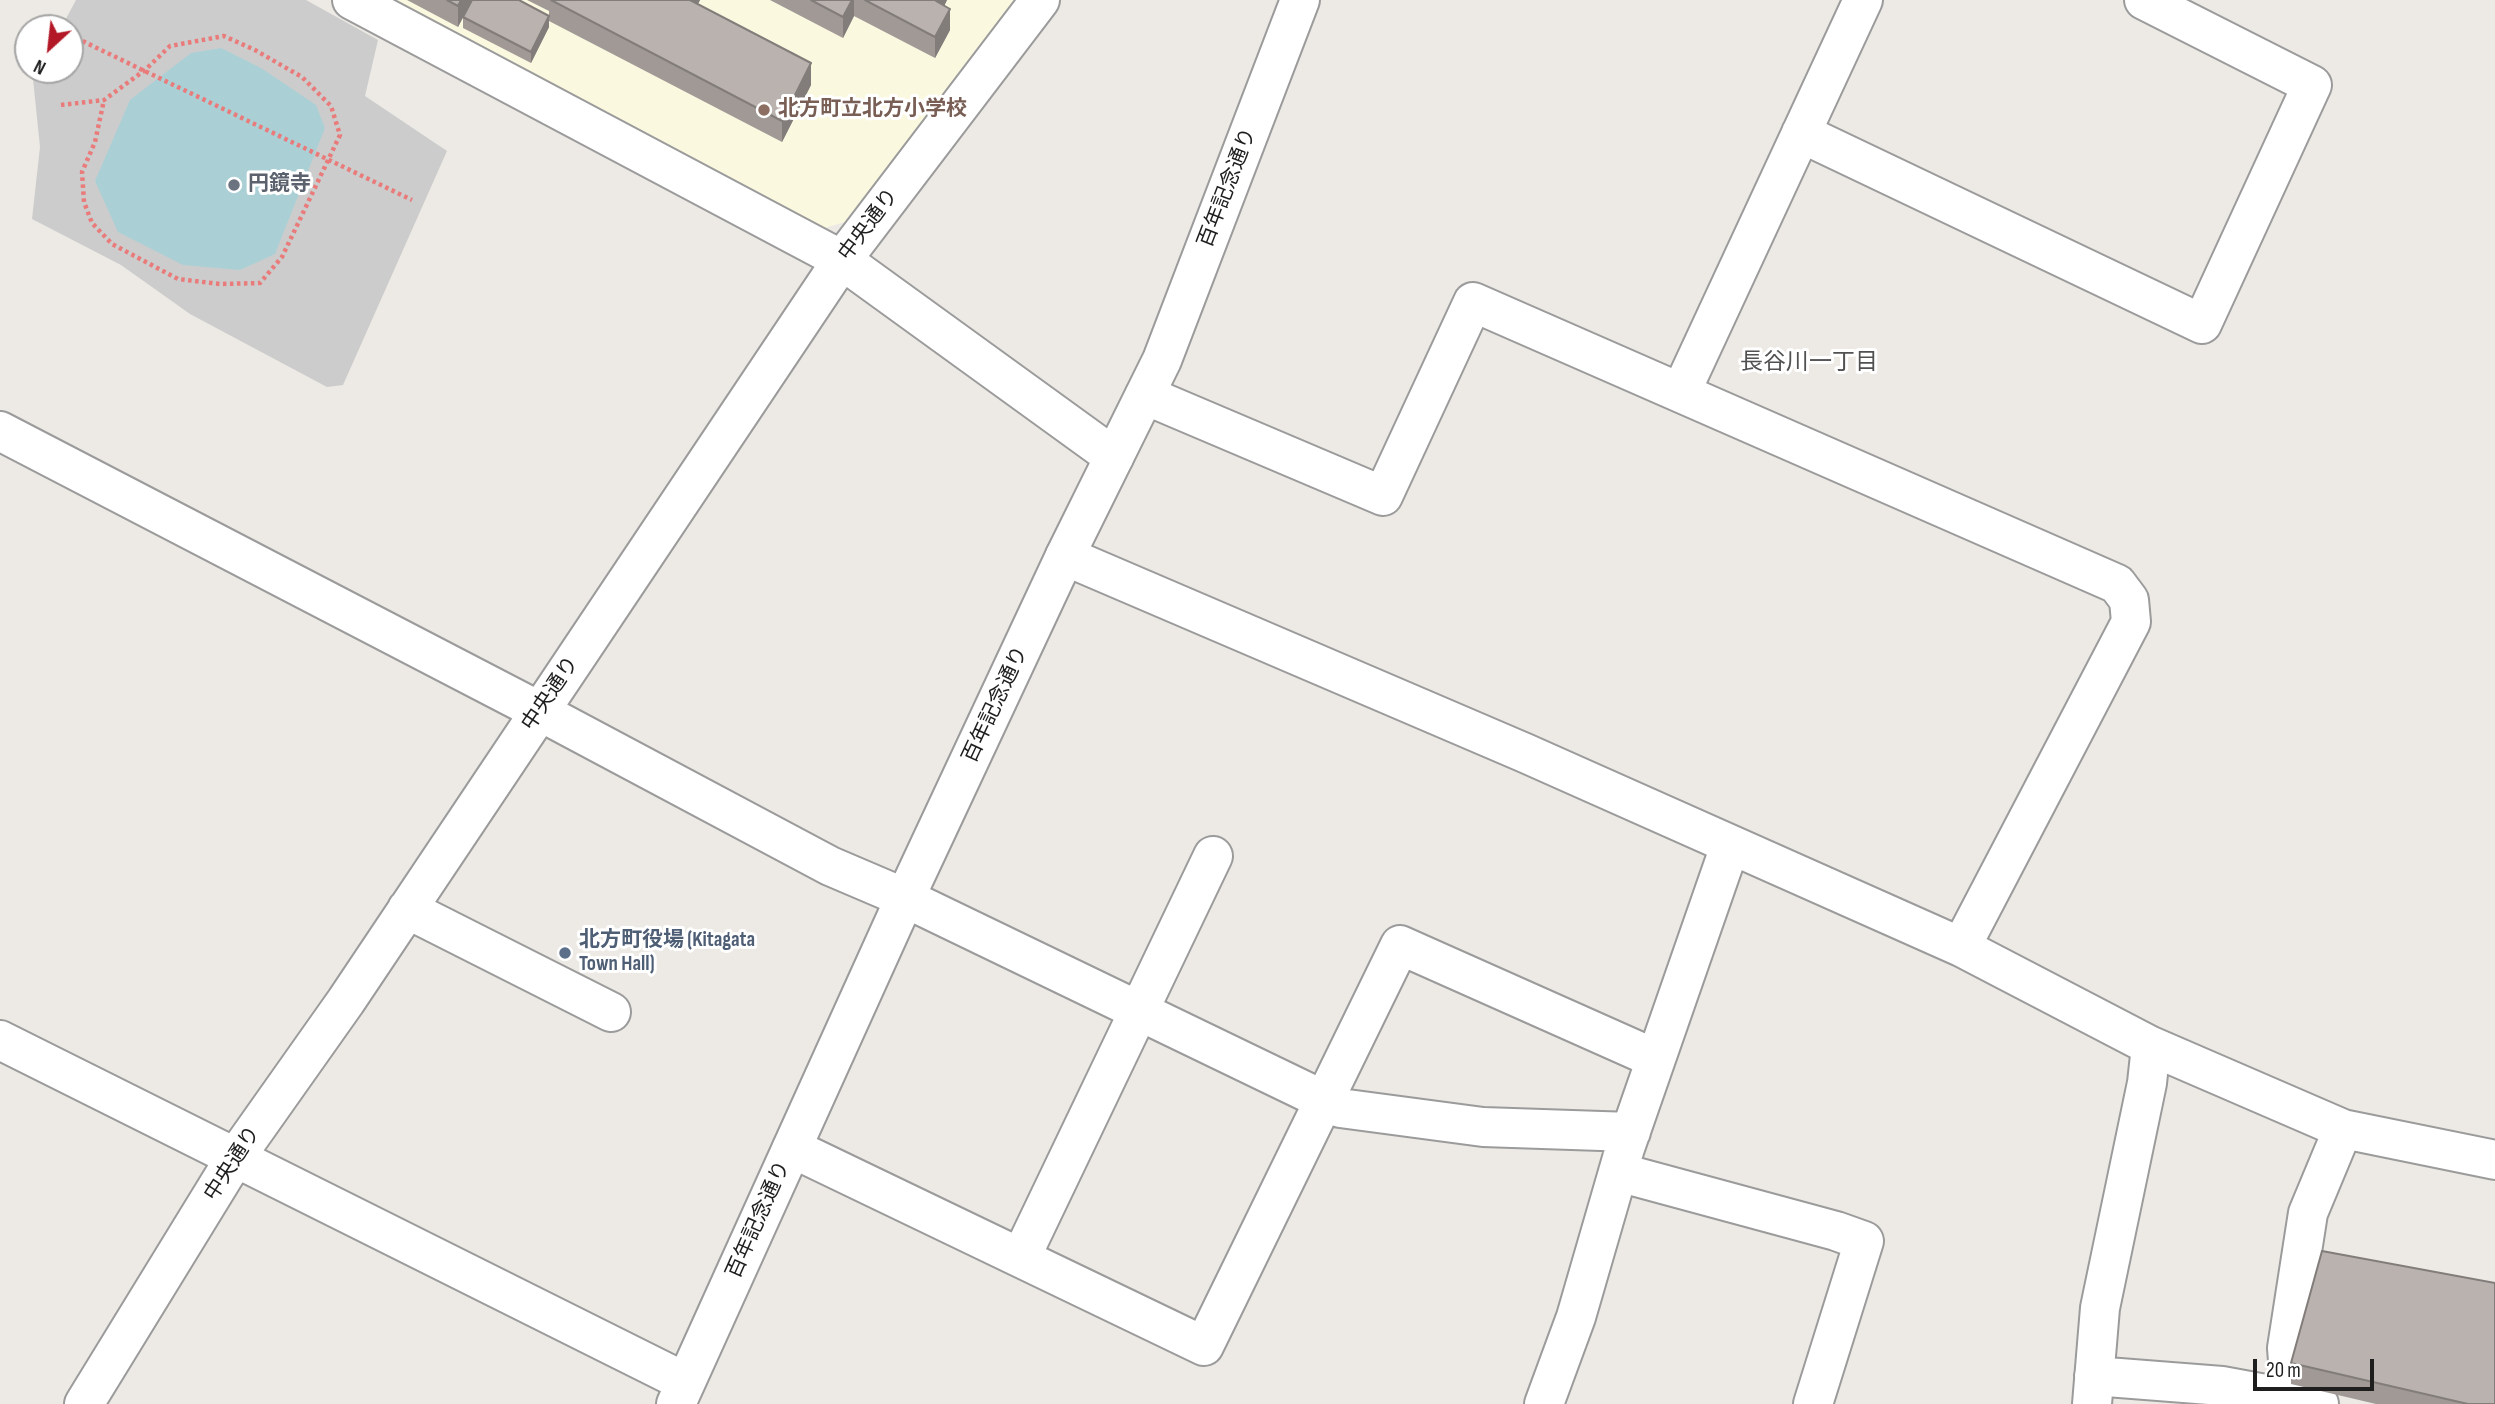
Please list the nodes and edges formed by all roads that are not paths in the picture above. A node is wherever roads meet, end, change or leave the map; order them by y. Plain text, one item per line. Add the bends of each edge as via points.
1 (352, 0) edge
2 (1040, 0) edge
3 (1300, 0) edge
4 (1863, 0) edge
5 (2144, 0) edge
6 (1801, 133) junction
7 (842, 260) junction
8 (1681, 393) junction
9 (1144, 395) junction
10 (0, 431) edge
11 (1114, 457) junction
12 (1065, 556) junction
13 (539, 711) junction
14 (1730, 846) junction
15 (1213, 856) dead end
16 (905, 898) junction
17 (407, 909) junction
18 (1961, 947) junction
19 (1139, 1010) junction
20 (611, 1012) dead end
21 (0, 1040) edge
22 (2151, 1046) junction
23 (1656, 1059) junction
24 (1325, 1101) junction
25 (2343, 1129) junction
26 (1631, 1132) junction
27 (792, 1147) junction
28 (235, 1158) junction
29 (2495, 1160) edge
30 (1618, 1172) junction
31 (1021, 1257) junction
32 (2093, 1390) edge
33 (681, 1393) edge
34 (2305, 1401) edge
35 (84, 1404) edge
36 (1544, 1404) edge
37 (1813, 1404) edge

1 - 7 street
2 - 7 street, 中央通り
3 - 9 street, 百年記念通り via 1162,360
4 - 6 street
5 - 6 street via 2312,85 2202,324
6 - 8 street
7 - 11 street
7 - 13 street, 中央通り
8 - 9 street via 1473,302 1382,496
8 - 18 street via 2117,584 2129,600 2131,622
9 - 11 street, 百年記念通り
10 - 13 street
11 - 12 street, 百年記念通り
12 - 14 street
12 - 16 street, 百年記念通り
13 - 16 street via 830,866
13 - 17 street, 中央通り
14 - 18 street
14 - 23 street
15 - 19 street
16 - 19 street
16 - 27 street, 百年記念通り
17 - 20 street
17 - 28 street, 中央通り
18 - 22 street
19 - 24 street
19 - 31 street
21 - 28 street
22 - 25 street
22 - 32 street via 2100,1308
23 - 24 street via 1400,945
23 - 26 street
24 - 26 street via 1340,1108 1483,1127
24 - 31 street via 1204,1346
25 - 29 street
25 - 34 street via 2308,1213 2287,1348
26 - 30 street
27 - 31 street
27 - 33 street, 百年記念通り
28 - 33 street
28 - 35 street, 中央通り
30 - 36 street via 1576,1317
30 - 37 street via 1864,1241
32 - 34 street via 2222,1385

